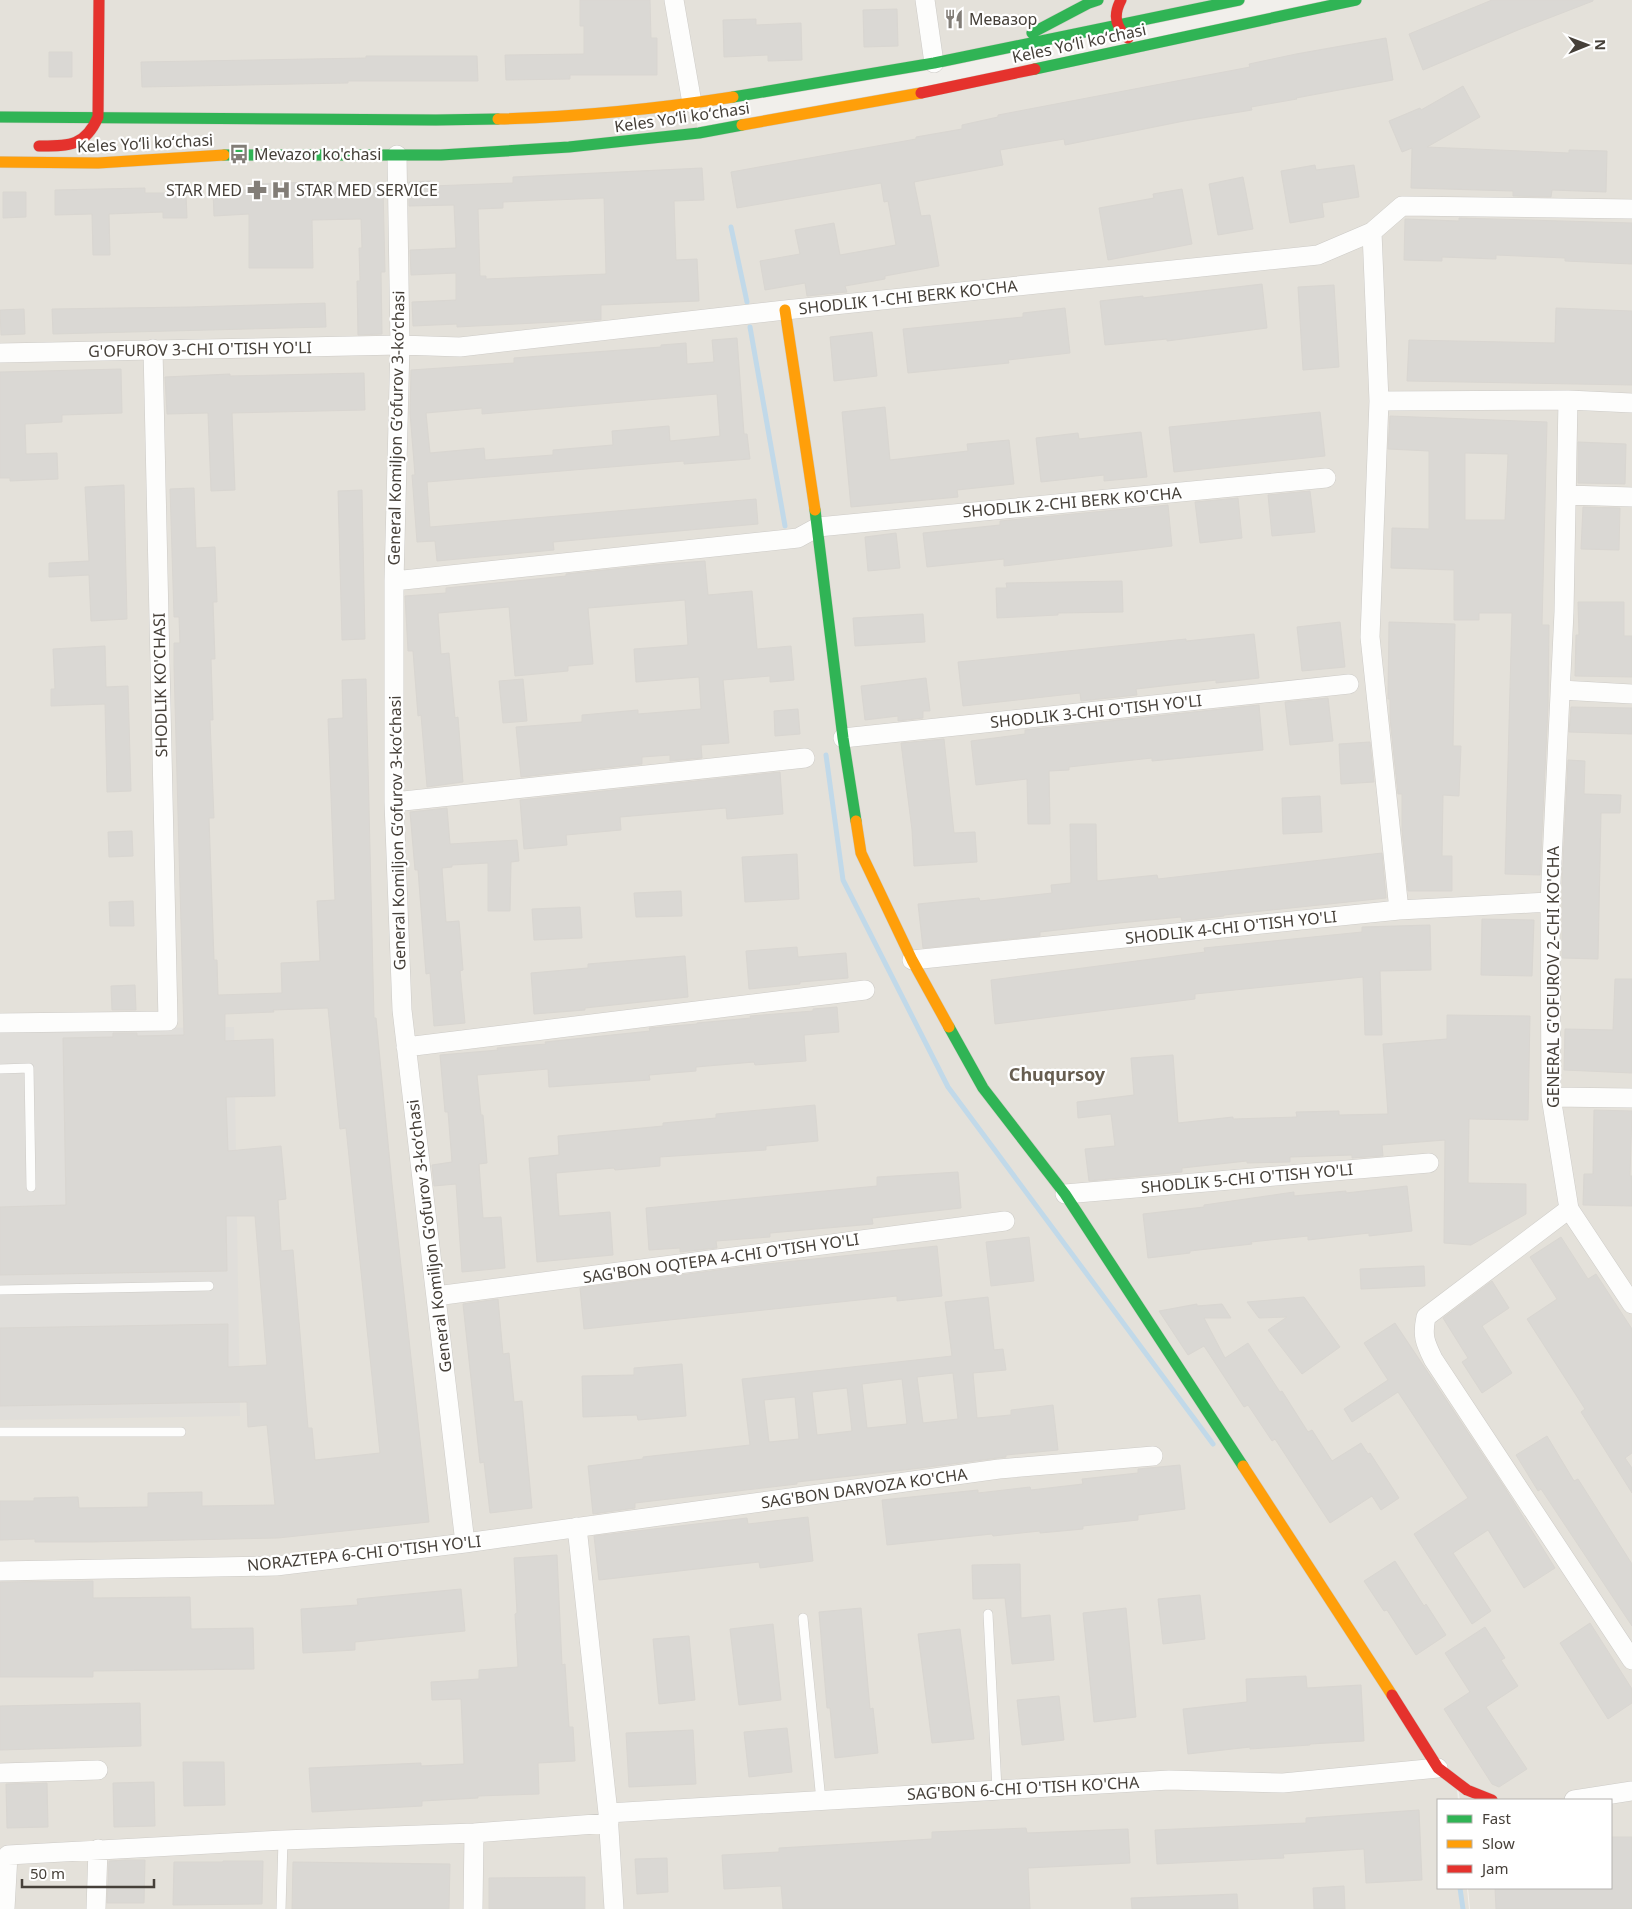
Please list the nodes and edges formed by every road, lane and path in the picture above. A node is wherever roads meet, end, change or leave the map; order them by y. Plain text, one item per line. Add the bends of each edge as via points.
1 (99, 0) edge
2 (674, 0) edge
3 (925, 0) edge
4 (1098, 0) edge
5 (1121, 0) edge
6 (1239, 0) edge
7 (1356, 0) edge
8 (1116, 25) junction
9 (1150, 44) junction
10 (1003, 48) junction
11 (934, 64) junction
12 (692, 103) junction
13 (0, 117) edge
14 (98, 117) junction
15 (29, 146) dead end
16 (397, 151) junction
17 (0, 162) edge
18 (1632, 209) edge
19 (1372, 232) junction
20 (785, 310) junction
21 (400, 345) junction
22 (152, 349) junction
23 (0, 353) edge
24 (1568, 400) junction
25 (1379, 401) junction
26 (1632, 403) edge
27 (1326, 478) dead end
28 (1567, 495) junction
29 (1632, 497) edge
30 (818, 527) junction
31 (394, 581) junction
32 (1349, 684) dead end
33 (1561, 690) junction
34 (1632, 694) edge
35 (843, 738) junction
36 (805, 758) dead end
37 (394, 802) junction
38 (1550, 902) junction
39 (1399, 910) junction
40 (912, 960) junction
41 (865, 990) dead end
42 (0, 1023) edge
43 (406, 1047) junction
44 (0, 1069) edge
45 (1551, 1097) junction
46 (1632, 1098) edge
47 (1429, 1163) dead end
48 (31, 1187) dead end
49 (1065, 1194) junction
50 (1569, 1209) junction
51 (1005, 1220) dead end
52 (209, 1286) dead end
53 (0, 1290) edge
54 (1629, 1295) edge
55 (436, 1296) junction
56 (0, 1432) edge
57 (180, 1432) dead end
58 (1153, 1456) dead end
59 (577, 1527) junction
60 (466, 1543) junction
61 (0, 1571) edge
62 (988, 1614) dead end
63 (803, 1618) dead end
64 (1632, 1660) edge
65 (1438, 1768) junction
66 (98, 1770) dead end
67 (0, 1773) edge
68 (997, 1789) junction
69 (1632, 1791) edge
70 (1490, 1799) edge
71 (1580, 1799) edge
72 (821, 1801) junction
73 (609, 1818) junction
74 (474, 1833) junction
75 (283, 1840) junction
76 (98, 1850) junction
77 (5, 1909) edge
78 (96, 1909) edge
79 (281, 1909) edge
80 (473, 1909) edge
81 (614, 1909) edge

1 - 14 main road
2 - 12 street
3 - 11 street
4 - 10 main road
5 - 8 main road via 1116,10
6 - 8 main road, Keles Yoʻli koʻchasi
7 - 9 main road, Keles Yoʻli koʻchasi
8 - 9 main road via 1128,38
8 - 10 main road, Keles Yoʻli koʻchasi
9 - 16 main road, Keles Yoʻli koʻchasi via 926,92 699,133 527,150 441,155
10 - 11 main road, Keles Yoʻli koʻchasi
11 - 12 main road, Keles Yoʻli koʻchasi
12 - 14 main road, Keles Yoʻli koʻchasi via 521,118 396,124
13 - 14 main road, Keles Yoʻli koʻchasi
14 - 15 main road via 90,134 74,144
16 - 17 main road, Keles Yoʻli koʻchasi via 240,154 98,163
16 - 21 street, General Komiljon Gʻofurov 3-koʻchasi
18 - 19 street, SHODLIK 1-CHI BERK KO'CHA via 1402,206
19 - 20 street, SHODLIK 1-CHI BERK KO'CHA via 1318,255
19 - 25 street
20 - 21 street, SHODLIK 1-CHI BERK KO'CHA via 460,347
20 - 30 main road
21 - 22 street, G'OFUROV 3-CHI O'TISH YO'LI
21 - 31 street, General Komiljon Gʻofurov 3-koʻchasi
22 - 23 street, G'OFUROV 3-CHI O'TISH YO'LI
22 - 42 street, SHODLIK KO'CHASI via 168,1021
24 - 25 street
24 - 26 street
24 - 28 street, GENERAL G'OFUROV 2-CHI KO'CHA
25 - 39 street via 1370,637
27 - 30 street, SHODLIK 2-CHI BERK KO'CHA
28 - 29 street
28 - 33 street, GENERAL G'OFUROV 2-CHI KO'CHA
30 - 31 street via 798,538
30 - 35 main road
31 - 37 street, General Komiljon Gʻofurov 3-koʻchasi
32 - 35 street, SHODLIK 3-CHI O'TISH YO'LI
33 - 34 street
33 - 38 street, GENERAL G'OFUROV 2-CHI KO'CHA
35 - 40 main road via 860,854
36 - 37 street
37 - 43 street, General Komiljon Gʻofurov 3-koʻchasi
38 - 39 street, SHODLIK 4-CHI O'TISH YO'LI
38 - 45 street, GENERAL G'OFUROV 2-CHI KO'CHA
39 - 40 street, SHODLIK 4-CHI O'TISH YO'LI
40 - 49 main road via 982,1088
41 - 43 street
43 - 55 street, General Komiljon Gʻofurov 3-koʻchasi
44 - 48 lane via 29,1068
45 - 46 street
45 - 50 street, GENERAL G'OFUROV 2-CHI KO'CHA
47 - 49 street, SHODLIK 5-CHI O'TISH YO'LI
49 - 65 main road
50 - 54 street, GENERAL G'OFUROV 2-CHI KO'CHA
50 - 64 street via 1426,1317 1423,1332 1433,1359
51 - 55 street, SAG'BON OQTEPA 4-CHI O'TISH YO'LI
52 - 53 lane
55 - 60 street, General Komiljon Gʻofurov 3-koʻchasi
56 - 57 lane
58 - 59 street, SAG'BON DARVOZA KO'CHA via 999,1469
59 - 60 street, NORAZTEPA 6-CHI O'TISH YO'LI
59 - 73 street
60 - 61 street, NORAZTEPA 6-CHI O'TISH YO'LI via 276,1566
62 - 68 lane
63 - 72 lane
65 - 68 street, SAG'BON 6-CHI O'TISH KO'CHA via 1283,1783 1168,1780
65 - 70 main road via 1467,1790
66 - 67 street
68 - 72 street, SAG'BON 6-CHI O'TISH KO'CHA
69 - 71 street
72 - 73 street, SAG'BON 6-CHI O'TISH KO'CHA
73 - 74 street, SAG'BON 6-CHI O'TISH KO'CHA
73 - 81 street
74 - 75 street, SAG'BON 6-CHI O'TISH KO'CHA
74 - 80 street
75 - 76 street, SAG'BON 6-CHI O'TISH KO'CHA
75 - 79 lane
76 - 77 street, SAG'BON 6-CHI O'TISH KO'CHA via 8,1855
76 - 78 street

